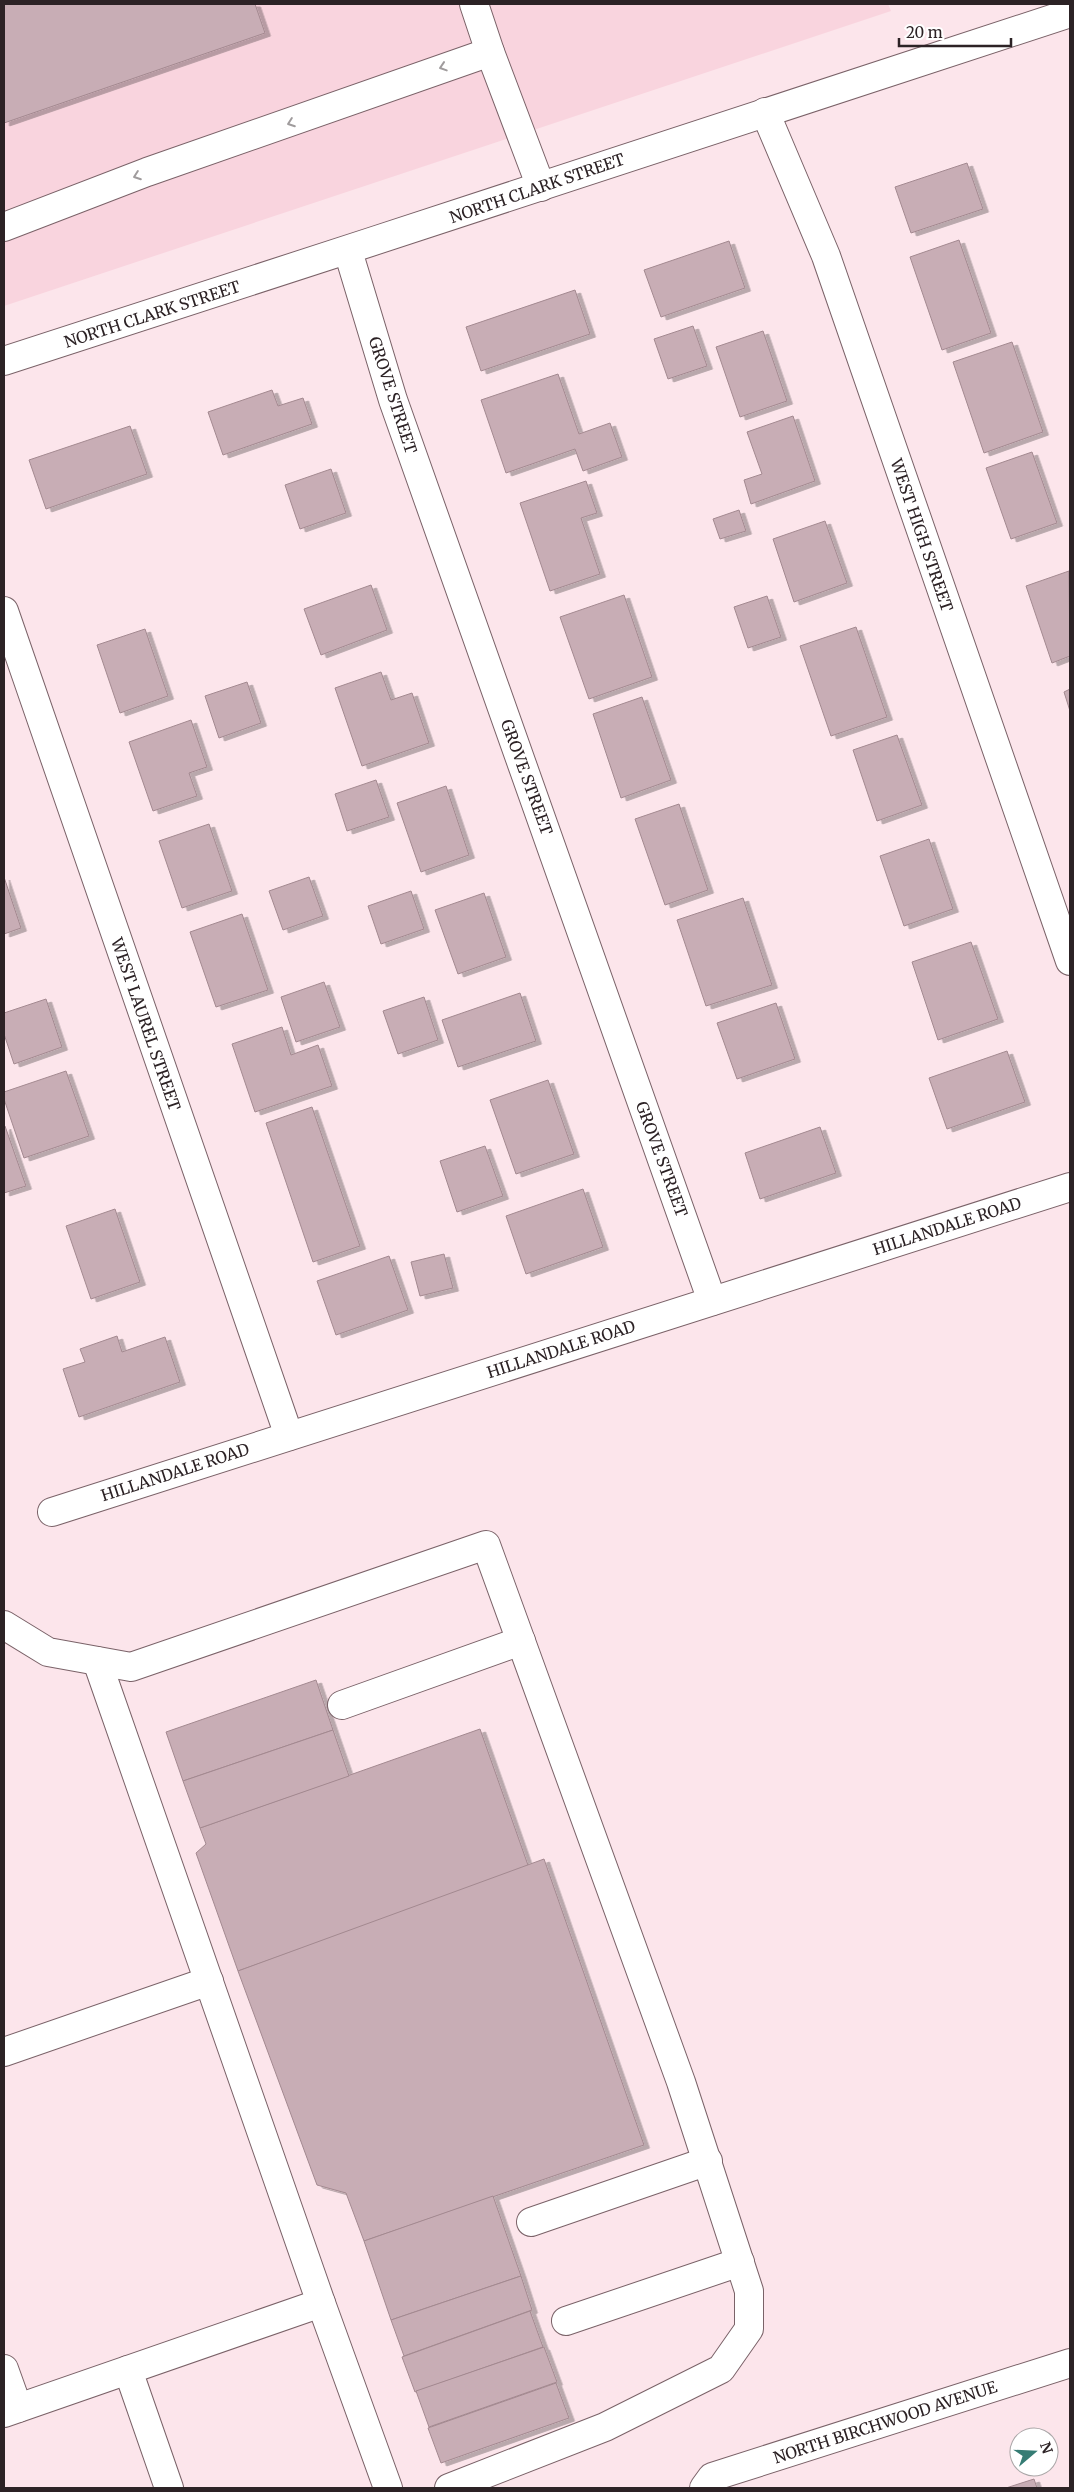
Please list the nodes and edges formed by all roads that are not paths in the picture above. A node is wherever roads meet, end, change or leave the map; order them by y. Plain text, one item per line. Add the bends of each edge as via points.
1 (474, 4) edge
2 (1070, 13) edge
3 (490, 52) junction
4 (765, 112) junction
5 (541, 187) junction
6 (4, 227) edge
7 (348, 251) junction
8 (4, 361) edge
9 (4, 611) edge
10 (1070, 961) edge
11 (1070, 1187) edge
12 (712, 1301) junction
13 (289, 1436) junction
14 (52, 1512) dead end
15 (4, 1625) edge
16 (521, 1641) junction
17 (97, 1661) junction
18 (342, 1706) dead end
19 (209, 1980) junction
20 (4, 2052) edge
21 (708, 2161) junction
22 (531, 2222) dead end
23 (740, 2262) junction
24 (322, 2303) junction
25 (566, 2321) dead end
26 (1070, 2363) edge
27 (4, 2369) edge
28 (128, 2370) junction
29 (11, 2411) edge
30 (170, 2488) edge
31 (388, 2488) edge
32 (449, 2488) edge
33 (704, 2488) edge

1 - 3 street
2 - 4 street, NORTH CLARK STREET
3 - 5 street
3 -> 6 street via 147,172
4 - 5 street, NORTH CLARK STREET
4 - 10 street, WEST HIGH STREET via 826,256
5 - 7 street, NORTH CLARK STREET
7 - 8 street, NORTH CLARK STREET
7 - 12 street, GROVE STREET via 396,409
9 - 13 street, WEST LAUREL STREET
11 - 12 street, HILLANDALE ROAD
12 - 13 street, HILLANDALE ROAD
13 - 14 street, HILLANDALE ROAD
15 - 17 street via 48,1652
16 - 17 street via 486,1546 131,1667
16 - 18 street
16 - 21 street
17 - 19 street
19 - 20 street
19 - 24 street
21 - 22 street
21 - 23 street
23 - 25 street
23 - 32 street via 749,2291 749,2329 721,2369 605,2428
24 - 28 street
24 - 31 street
26 - 33 street, NORTH BIRCHWOOD AVENUE via 712,2477
27 - 29 street
28 - 29 street
28 - 30 street

